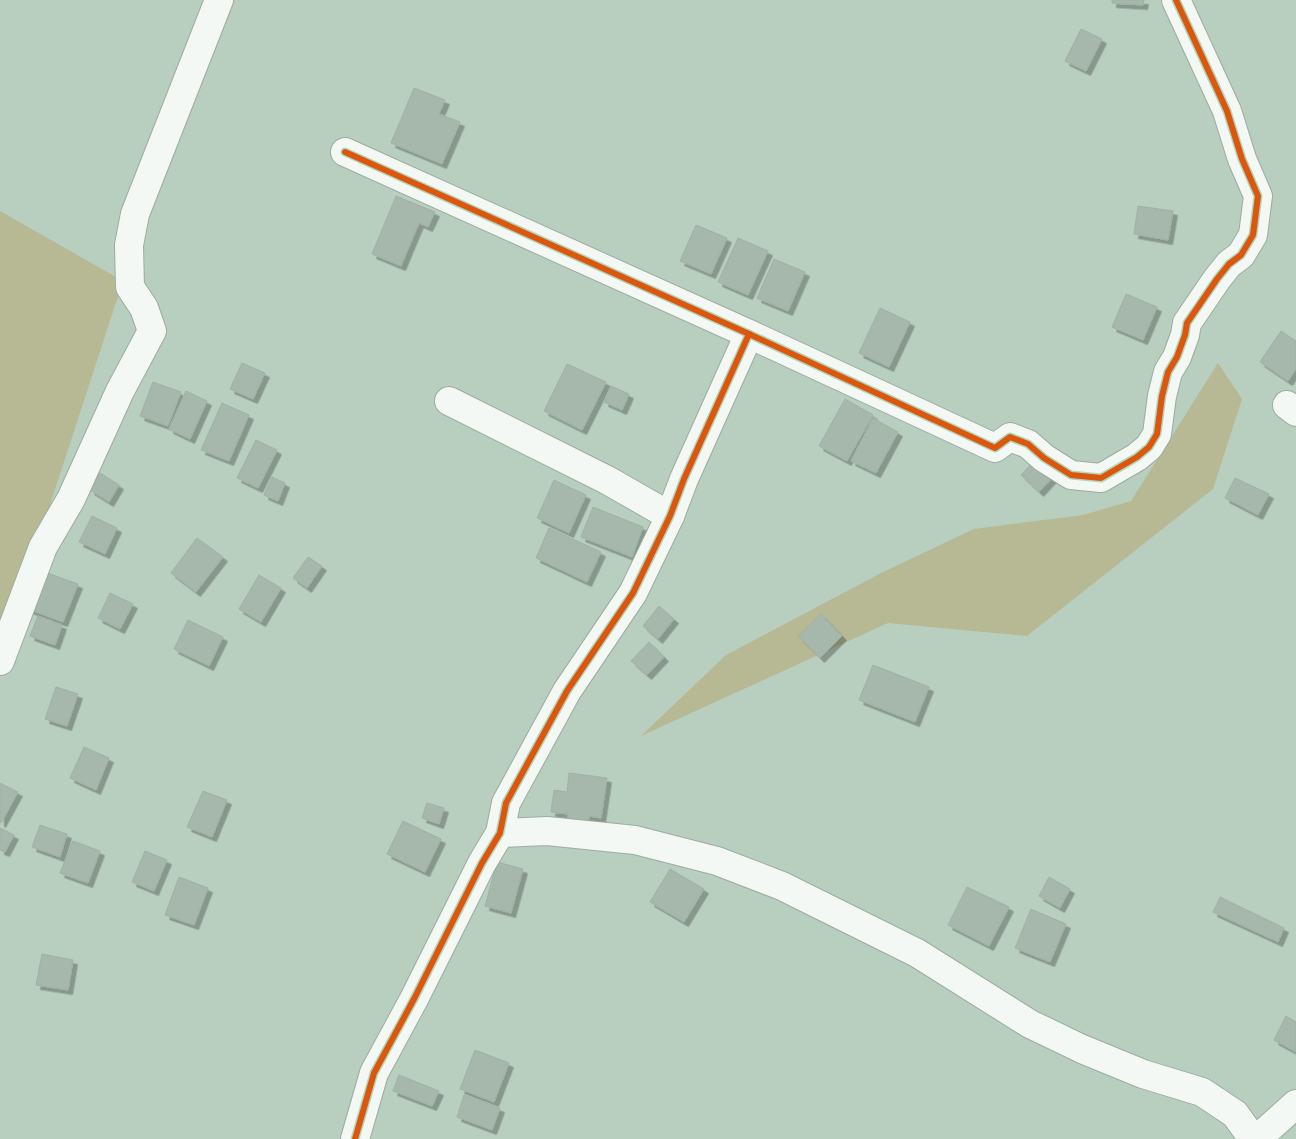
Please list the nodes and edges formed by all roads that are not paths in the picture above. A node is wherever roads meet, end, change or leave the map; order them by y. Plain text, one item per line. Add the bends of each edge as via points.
1 (219, 0) edge
2 (1176, 0) edge
3 (345, 152) dead end
4 (749, 334) junction
5 (449, 401) dead end
6 (670, 516) junction
7 (0, 661) edge
8 (500, 833) junction
9 (1296, 1104) edge
10 (355, 1139) edge
11 (1253, 1139) edge
12 (1257, 1139) edge

1 - 7 street via 135,214 129,245 130,287 144,308 152,331 120,391 71,499 43,547
2 - 4 street via 1227,111 1258,196 1253,235 1187,323 1168,372 1157,434 1137,457 1101,478 1072,475 1028,444 1010,438 995,448
3 - 4 street
4 - 6 street
5 - 6 street via 607,480
6 - 8 street via 633,593 566,691 523,770 506,803
8 - 10 street via 374,1073
8 - 11 street via 547,831 635,840 717,861 782,886 917,953 1030,1024 1082,1050 1143,1074 1202,1092 1235,1114
9 - 12 street

